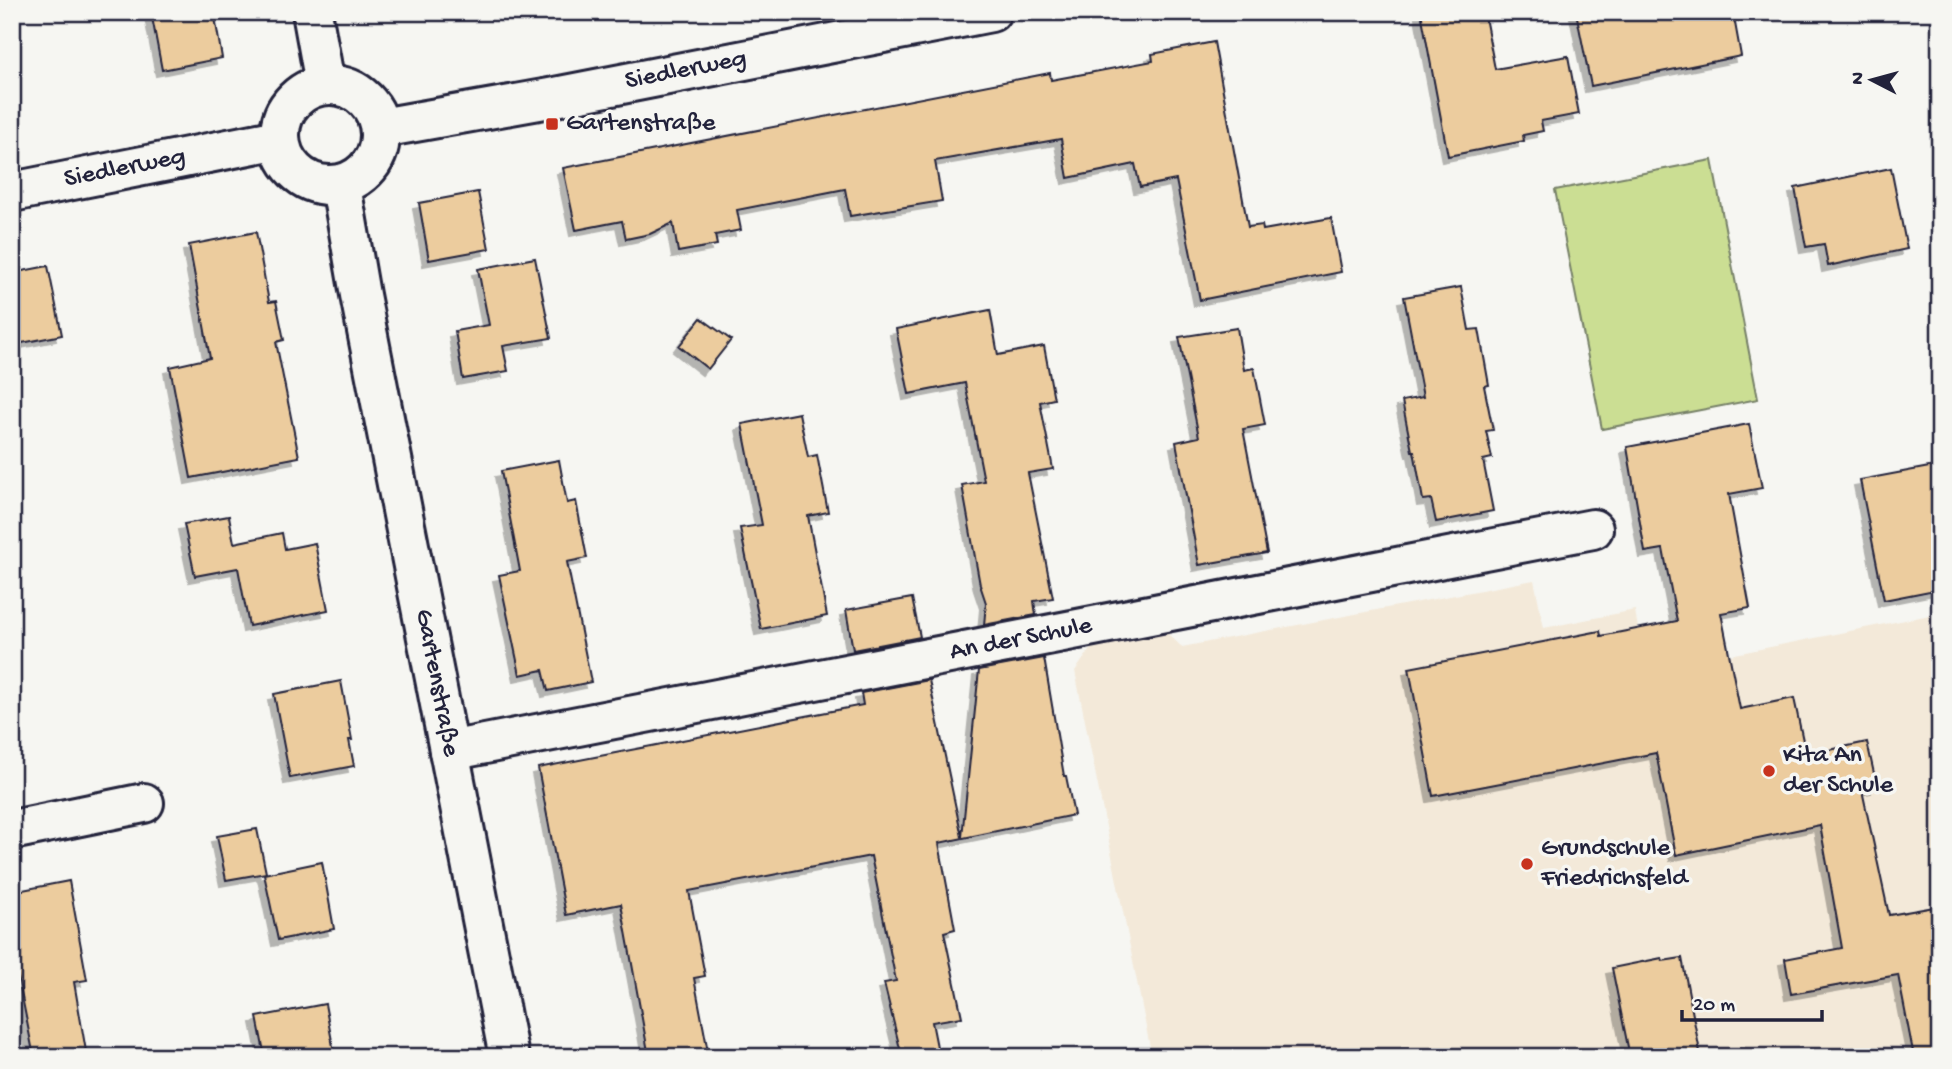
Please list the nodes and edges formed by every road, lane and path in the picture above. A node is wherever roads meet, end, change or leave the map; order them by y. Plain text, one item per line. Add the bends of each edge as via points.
1 (312, 12) edge
2 (991, 12) edge
3 (325, 84) junction
4 (381, 128) junction
5 (279, 139) junction
6 (341, 186) junction
7 (12, 192) edge
8 (1593, 529) dead end
9 (449, 751) junction
10 (144, 803) dead end
11 (12, 830) edge
12 (509, 1057) edge

1 - 3 street
2 - 4 street, Siedlerweg
3 - 4 street via 351,88 371,104
3 - 5 street via 301,93 284,113
4 - 6 street via 378,154 364,174
5 - 6 street via 289,166 312,183
5 - 7 street, Siedlerweg
6 - 9 street, Gartenstraße
8 - 9 street, An der Schule
9 - 12 street, Gartenstraße
10 - 11 street

